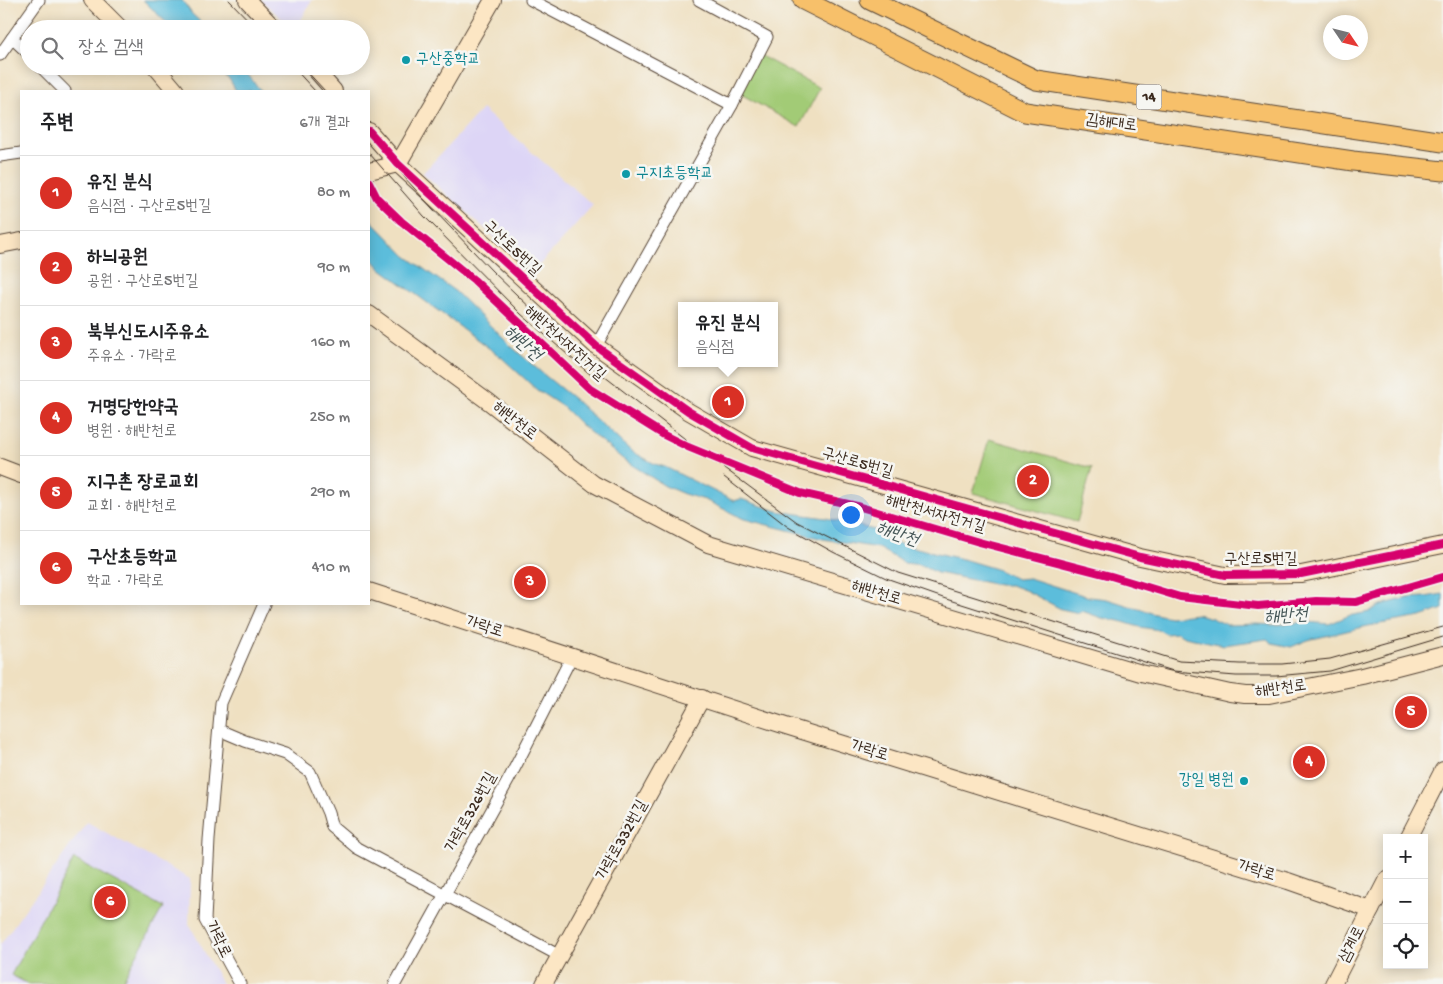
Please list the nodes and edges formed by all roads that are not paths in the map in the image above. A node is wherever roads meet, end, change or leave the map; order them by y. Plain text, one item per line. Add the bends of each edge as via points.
1 (38, 0) edge
2 (92, 0) edge
3 (247, 0) edge
4 (493, 0) edge
5 (532, 0) edge
6 (700, 0) edge
7 (803, 0) edge
8 (870, 0) edge
9 (24, 20) edge
10 (112, 20) edge
11 (266, 20) edge
12 (20, 26) edge
13 (12, 38) junction
14 (20, 46) edge
15 (0, 55) edge
16 (49, 75) edge
17 (163, 75) edge
18 (320, 75) edge
19 (65, 90) edge
20 (175, 90) edge
21 (333, 90) edge
22 (732, 105) junction
23 (370, 132) edge
24 (1443, 142) edge
25 (20, 153) edge
26 (0, 156) edge
27 (398, 164) junction
28 (370, 171) edge
29 (1443, 171) edge
30 (20, 241) edge
31 (0, 245) edge
32 (370, 315) edge
33 (596, 346) junction
34 (0, 468) edge
35 (20, 475) edge
36 (1443, 545) edge
37 (370, 592) edge
38 (264, 605) edge
39 (1443, 654) edge
40 (572, 656) junction
41 (702, 698) junction
42 (219, 730) junction
43 (1443, 770) edge
44 (1410, 834) edge
45 (1383, 887) edge
46 (445, 896) junction
47 (1371, 910) junction
48 (560, 956) junction
49 (240, 984) edge
50 (395, 984) edge
51 (544, 984) edge
52 (1333, 984) edge

1 - 9 street
2 - 10 street
3 - 11 street
4 - 27 street
5 - 22 street
6 - 22 street via 767,37
7 - 29 main road, 김해대로 via 1025,112 1353,161
8 - 24 main road, 김해대로 / 14 via 1036,80
12 - 13 street
13 - 14 street
13 - 15 street
16 - 19 street
17 - 20 street
18 - 21 street
22 - 33 street
23 - 27 street, 구산로5번길
25 - 26 street
27 - 28 street
27 - 33 street, 구산로5번길
30 - 31 street
32 - 39 street, 해반천로 via 594,484 708,544 1141,673 1230,693 1269,695 1362,676
33 - 36 street, 구산로5번길 via 688,411 752,448 1140,558 1225,575 1301,574
34 - 35 street
37 - 40 street, 가락로
38 - 42 street, 가락로 via 221,703
40 - 41 street, 가락로
40 - 46 street, 가락로326번길
41 - 47 street, 가락로 via 1288,881
41 - 48 street, 가락로332번길
42 - 46 street via 285,754 310,772 332,827 358,848
42 - 49 street, 가락로 via 205,920
43 - 44 street
45 - 47 street, 삼계로
46 - 48 street
46 - 50 street, 가락로326번길
47 - 52 street, 삼계로
48 - 51 street, 가락로332번길

